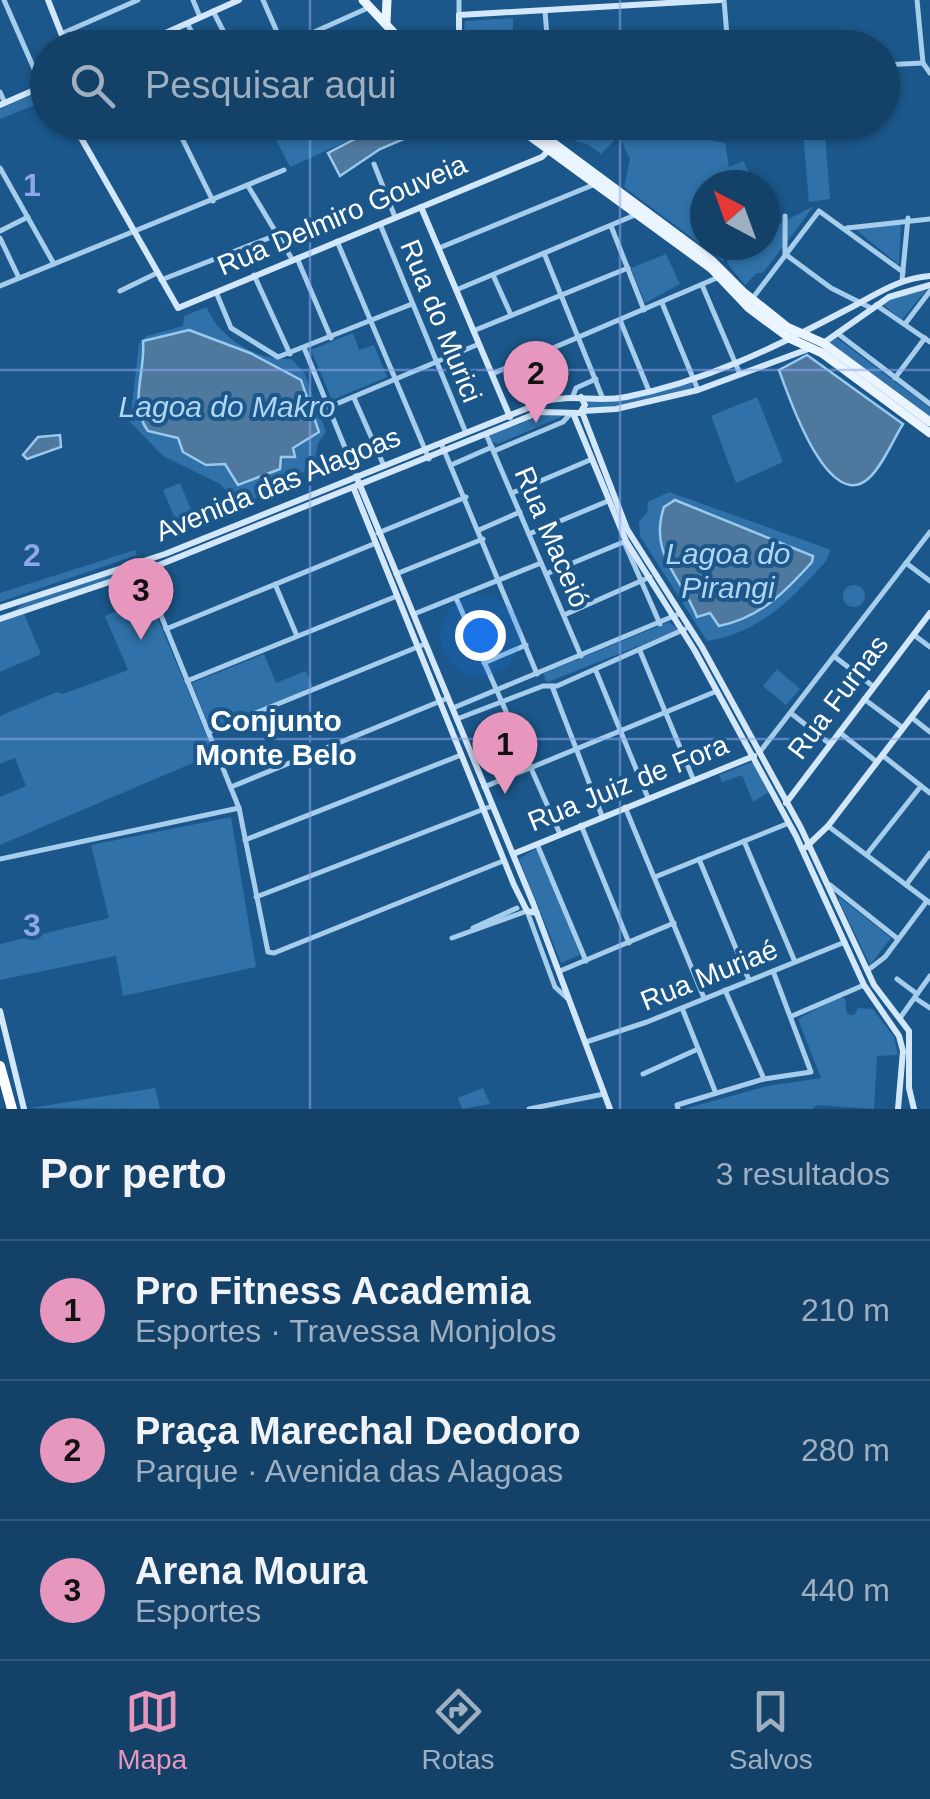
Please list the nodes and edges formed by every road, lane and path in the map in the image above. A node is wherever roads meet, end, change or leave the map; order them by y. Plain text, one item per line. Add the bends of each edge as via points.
1 (4, 0) edge
2 (48, 0) edge
3 (138, 0) edge
4 (193, 0) edge
5 (236, 0) edge
6 (263, 0) edge
7 (459, 0) edge
8 (722, 0) edge
9 (917, 0) edge
10 (375, 2) edge
11 (652, 2) edge
12 (564, 4) edge
13 (545, 10) junction
14 (213, 12) junction
15 (459, 15) junction
16 (200, 17) junction
17 (187, 23) junction
18 (386, 23) junction
19 (59, 30) edge
20 (70, 30) edge
21 (171, 30) edge
22 (191, 30) edge
23 (222, 30) edge
24 (276, 30) edge
25 (318, 30) edge
26 (392, 30) edge
27 (459, 30) edge
28 (547, 30) edge
29 (726, 30) edge
30 (30, 55) edge
31 (923, 63) junction
32 (900, 64) edge
33 (930, 73) edge
34 (0, 92) edge
35 (30, 92) edge
36 (2, 104) edge
37 (82, 140) edge
38 (182, 140) edge
39 (538, 140) edge
40 (542, 140) edge
41 (549, 147) junction
42 (374, 164) dead end
43 (0, 168) edge
44 (284, 170) dead end
45 (2, 178) edge
46 (594, 184) junction
47 (248, 186) junction
48 (213, 202) junction
49 (421, 206) junction
50 (784, 216) dead end
51 (396, 217) junction
52 (28, 218) junction
53 (639, 218) junction
54 (908, 218) junction
55 (930, 219) edge
56 (657, 222) junction
57 (380, 224) junction
58 (611, 226) junction
59 (847, 228) junction
60 (134, 230) junction
61 (278, 234) junction
62 (0, 235) edge
63 (337, 241) junction
64 (438, 248) junction
65 (544, 253) junction
66 (785, 254) junction
67 (294, 258) junction
68 (54, 264) junction
69 (628, 268) junction
70 (493, 275) junction
71 (159, 276) junction
72 (254, 276) junction
73 (902, 276) junction
74 (930, 276) edge
75 (720, 277) junction
76 (19, 278) junction
77 (702, 285) junction
78 (0, 286) edge
79 (930, 288) edge
80 (456, 290) junction
81 (120, 291) dead end
82 (216, 292) junction
83 (562, 294) junction
84 (755, 295) dead end
85 (662, 303) junction
86 (412, 304) junction
87 (858, 304) junction
88 (870, 309) junction
89 (644, 310) junction
90 (511, 315) junction
91 (372, 320) junction
92 (620, 320) junction
93 (906, 324) junction
94 (474, 331) junction
95 (836, 332) junction
96 (580, 336) junction
97 (795, 336) junction
98 (331, 338) junction
99 (928, 340) edge
100 (823, 343) junction
101 (479, 344) junction
102 (806, 348) junction
103 (304, 350) junction
104 (290, 355) junction
105 (437, 362) junction
106 (736, 364) junction
107 (492, 374) junction
108 (740, 374) junction
109 (895, 378) junction
110 (596, 379) junction
111 (396, 380) junction
112 (696, 386) junction
113 (650, 392) junction
114 (574, 397) junction
115 (354, 398) junction
116 (604, 402) junction
117 (930, 404) edge
118 (329, 408) junction
119 (576, 412) junction
120 (511, 419) junction
121 (930, 422) edge
122 (466, 433) junction
123 (930, 433) edge
124 (486, 434) junction
125 (441, 443) junction
126 (425, 449) junction
127 (493, 449) junction
128 (445, 452) junction
129 (429, 458) junction
130 (590, 460) junction
131 (452, 465) junction
132 (384, 466) junction
133 (603, 479) junction
134 (357, 484) junction
135 (324, 492) junction
136 (512, 493) junction
137 (466, 497) junction
138 (302, 500) junction
139 (608, 501) junction
140 (310, 506) junction
141 (520, 512) junction
142 (278, 519) junction
143 (479, 530) junction
144 (930, 532) edge
145 (529, 534) junction
146 (379, 539) junction
147 (483, 540) junction
148 (625, 542) junction
149 (152, 563) junction
150 (541, 563) junction
151 (906, 563) junction
152 (143, 570) junction
153 (396, 574) junction
154 (546, 574) junction
155 (650, 577) junction
156 (499, 581) junction
157 (930, 581) edge
158 (642, 582) junction
159 (275, 584) junction
160 (398, 596) junction
161 (456, 598) junction
162 (26, 599) junction
163 (0, 608) edge
164 (930, 613) edge
165 (412, 614) junction
166 (564, 616) junction
167 (678, 616) junction
168 (3, 618) edge
169 (660, 624) junction
170 (686, 628) junction
171 (166, 629) junction
172 (914, 635) junction
173 (297, 636) junction
174 (422, 645) junction
175 (526, 645) junction
176 (930, 648) edge
177 (640, 651) junction
178 (581, 656) junction
179 (834, 657) junction
180 (484, 663) junction
181 (595, 670) junction
182 (537, 674) junction
183 (521, 680) junction
184 (187, 681) junction
185 (552, 686) junction
186 (874, 686) junction
187 (496, 690) junction
188 (716, 691) junction
189 (526, 692) junction
190 (930, 693) edge
191 (864, 699) junction
192 (444, 700) junction
193 (504, 701) junction
194 (452, 709) junction
195 (666, 712) junction
196 (792, 714) junction
197 (912, 717) junction
198 (456, 718) junction
199 (903, 728) junction
200 (620, 731) junction
201 (208, 732) junction
202 (839, 732) junction
203 (930, 732) edge
204 (830, 744) junction
205 (576, 748) junction
206 (466, 753) junction
207 (756, 755) junction
208 (880, 758) junction
209 (531, 767) junction
210 (694, 781) junction
211 (921, 786) junction
212 (230, 787) junction
213 (484, 787) junction
214 (930, 793) edge
215 (648, 798) junction
216 (784, 806) junction
217 (488, 807) junction
218 (625, 807) junction
219 (238, 808) junction
220 (602, 816) junction
221 (788, 823) junction
222 (580, 826) junction
223 (828, 826) junction
224 (560, 834) junction
225 (245, 840) junction
226 (744, 841) junction
227 (537, 844) junction
228 (806, 848) junction
229 (930, 853) edge
230 (513, 854) junction
231 (867, 854) junction
232 (0, 859) edge
233 (699, 859) junction
234 (504, 860) junction
235 (655, 877) junction
236 (828, 884) junction
237 (906, 885) junction
238 (256, 898) junction
239 (928, 902) edge
240 (528, 909) junction
241 (674, 923) junction
242 (452, 938) dead end
243 (898, 939) junction
244 (845, 942) junction
245 (629, 943) junction
246 (586, 961) junction
247 (795, 962) junction
248 (560, 970) junction
249 (773, 971) junction
250 (863, 972) junction
251 (930, 976) edge
252 (748, 980) junction
253 (896, 980) dead end
254 (864, 985) junction
255 (725, 990) junction
256 (916, 996) junction
257 (569, 998) junction
258 (704, 999) junction
259 (682, 1008) junction
260 (930, 1008) edge
261 (0, 1010) edge
262 (792, 1016) junction
263 (900, 1018) junction
264 (586, 1042) junction
265 (698, 1049) junction
266 (0, 1066) edge
267 (643, 1074) dead end
268 (900, 1074) junction
269 (909, 1075) junction
270 (764, 1079) junction
271 (716, 1092) junction
272 (604, 1094) junction
273 (677, 1107) edge
274 (12, 1109) edge
275 (24, 1109) edge
276 (530, 1109) edge
277 (610, 1109) edge
278 (898, 1109) edge
279 (914, 1109) edge

1 - 30 street
2 - 19 main road
3 - 20 street
4 - 16 street
5 - 14 main road
6 - 24 street
7 - 15 street
8 - 11 main road
8 - 29 street
9 - 31 street
10 - 18 main road
10 - 18 main road
10 - 25 street
11 - 12 main road
12 - 13 main road
13 - 15 main road
13 - 28 street
14 - 16 main road
14 - 23 street
15 - 27 main road
16 - 17 main road
17 - 21 main road
17 - 22 street
18 - 26 main road
31 - 32 street
31 - 33 street
34 - 36 street
35 - 36 main road
37 - 60 main road
38 - 48 street
39 - 41 main road
40 - 41 main road
41 - 46 main road
41 - 49 main road, Rua Delmiro Gouveia
41 - 56 main road
42 - 51 street
43 - 45 street
44 - 47 street
45 - 52 street
46 - 53 main road
46 - 64 street
47 - 48 street
47 - 61 street
48 - 60 street
49 - 51 main road, Rua Delmiro Gouveia
49 - 64 main road
50 - 66 street
51 - 57 main road, Rua Delmiro Gouveia
52 - 62 street
52 - 68 street
53 - 56 main road
53 - 58 street
53 - 75 main road
54 - 55 street
54 - 59 street
54 - 73 street
56 - 97 main road
57 - 63 main road, Rua Delmiro Gouveia
57 - 86 street, Rua do Murici
58 - 65 street
58 - 69 street
59 - 66 street via 822,212 812,215
59 - 73 street
60 - 68 street
60 - 71 main road
61 - 67 street
61 - 71 street
62 - 76 street
63 - 67 main road, Rua Delmiro Gouveia
63 - 91 street
64 - 80 main road
65 - 70 street
65 - 83 street
66 - 84 street
66 - 87 street
67 - 72 main road, Rua Delmiro Gouveia
67 - 98 street
68 - 76 street
69 - 83 street
69 - 89 street
70 - 80 street
70 - 90 street
71 - 81 street
71 - 82 main road, Rua Delmiro Gouveia via 179,308
72 - 82 main road, Rua Delmiro Gouveia
72 - 104 street
73 - 74 main road, Avenida das Alagoas
73 - 87 main road, Avenida das Alagoas
75 - 77 street
75 - 97 main road via 749,308
76 - 78 street
77 - 85 street
77 - 106 street
79 - 88 main road, Avenida das Alagoas via 898,293
79 - 93 street
80 - 94 main road
82 - 104 street via 231,328 270,355
83 - 90 street
83 - 96 street
85 - 89 street
85 - 112 street
86 - 91 street
86 - 105 street, Rua do Murici
87 - 88 street
87 - 97 main road, Avenida das Alagoas
88 - 93 street
88 - 95 main road, Avenida das Alagoas
89 - 92 street
90 - 94 street
91 - 98 street
91 - 111 street
92 - 96 street
92 - 113 street
93 - 99 street
94 - 101 main road
95 - 100 main road, Avenida das Alagoas
95 - 109 street
96 - 107 street
96 - 110 street
97 - 100 main road
97 - 102 main road
97 - 106 main road, Avenida das Alagoas
98 - 103 street
99 - 109 street
100 - 102 main road, Avenida das Alagoas
100 - 121 main road
101 - 105 street
101 - 107 main road
102 - 108 main road, Avenida das Alagoas
102 - 123 main road
103 - 104 street
103 - 118 street
105 - 111 street
105 - 122 street, Rua do Murici
106 - 108 street
106 - 112 main road, Avenida das Alagoas
107 - 120 main road
108 - 112 main road, Avenida das Alagoas
109 - 117 street
110 - 114 street, Avenida das Alagoas via 576,388
110 - 116 street
111 - 115 street
111 - 126 street
112 - 113 main road, Avenida das Alagoas
112 - 119 main road, Avenida das Alagoas via 616,409
113 - 116 main road, Avenida das Alagoas
114 - 116 main road, Avenida das Alagoas
114 - 119 main road via 567,405
114 - 119 main road via 584,402
114 - 120 main road, Avenida das Alagoas via 551,399
115 - 118 street
115 - 132 street
118 - 134 street
119 - 120 main road, Avenida das Alagoas
119 - 127 street
119 - 130 main road
119 - 133 main road
120 - 122 main road, Avenida das Alagoas
120 - 124 main road, Avenida das Alagoas
122 - 125 main road, Avenida das Alagoas
124 - 127 street, Rua Maceió
124 - 128 main road, Avenida das Alagoas
125 - 126 main road, Avenida das Alagoas
125 - 128 street
126 - 129 street
126 - 132 main road, Avenida das Alagoas
127 - 131 street
127 - 136 street, Rua Maceió
128 - 129 main road, Avenida das Alagoas
128 - 131 street
129 - 134 main road, Avenida das Alagoas
130 - 133 main road
130 - 136 street
131 - 137 street
132 - 134 main road, Avenida das Alagoas
133 - 139 main road
133 - 167 main road
134 - 135 main road, Avenida das Alagoas
134 - 140 main road, Avenida das Alagoas
134 - 146 main road
135 - 138 main road, Avenida das Alagoas
135 - 140 main road
136 - 141 street, Rua Maceió
137 - 143 street
137 - 146 street
138 - 142 main road via 302,507
138 - 149 main road, Avenida das Alagoas
139 - 145 street
139 - 148 main road
140 - 142 main road, Avenida das Alagoas
141 - 143 street
141 - 145 street, Rua Maceió
142 - 149 main road, Avenida das Alagoas
143 - 147 street
144 - 151 street
145 - 150 street, Rua Maceió
146 - 153 main road
146 - 159 street
146 - 160 main road
147 - 153 street
147 - 156 street
148 - 154 street
148 - 155 main road
148 - 158 street
149 - 152 main road, Avenida das Alagoas
149 - 162 main road, Avenida das Alagoas
150 - 154 street, Rua Maceió
150 - 156 street
151 - 157 street
151 - 179 street
152 - 168 main road, Avenida das Alagoas
152 - 171 street
153 - 165 main road
154 - 166 street, Rua Maceió
155 - 158 street
155 - 167 main road
156 - 161 street
156 - 175 street
158 - 166 street
158 - 169 street
159 - 171 street
159 - 173 street
160 - 173 street
160 - 174 main road
161 - 165 street
161 - 180 street
162 - 163 main road, Avenida das Alagoas
162 - 168 main road
164 - 172 main road, Rua Furnas
165 - 174 main road
166 - 178 street, Rua Maceió
167 - 169 street
167 - 170 main road
169 - 178 street
170 - 177 street
170 - 188 main road
170 - 207 main road
171 - 184 street
172 - 176 street
172 - 186 main road, Rua Furnas
173 - 184 street
174 - 192 main road
174 - 201 street
175 - 180 street
175 - 182 street
177 - 181 street
177 - 195 street
178 - 182 street
179 - 186 street
179 - 196 street
180 - 187 street
181 - 185 street
181 - 200 street
182 - 183 street
183 - 187 street
183 - 189 street
184 - 201 street
185 - 189 street
185 - 205 street
186 - 191 main road, Rua Furnas
187 - 193 street
187 - 194 street
188 - 195 street
188 - 207 main road
189 - 193 street
190 - 197 main road
191 - 199 street
191 - 202 main road, Rua Furnas
192 - 194 main road
192 - 206 main road
192 - 212 street
193 - 198 street
193 - 209 street
194 - 198 main road
195 - 200 street
195 - 210 street
196 - 204 street
196 - 207 street
197 - 199 main road
197 - 203 street
198 - 206 main road
199 - 208 main road
200 - 205 street
200 - 215 street
201 - 212 street
202 - 204 main road, Rua Furnas
202 - 208 street
204 - 216 main road, Rua Furnas
205 - 209 street
205 - 220 street
206 - 213 main road
206 - 217 main road
206 - 225 street
207 - 210 main road, Rua Juiz de Fora
207 - 216 main road
208 - 211 street
208 - 223 main road
209 - 213 street
209 - 224 street
210 - 215 main road, Rua Juiz de Fora
211 - 214 street
211 - 231 street
212 - 219 street
213 - 217 main road
215 - 218 main road, Rua Juiz de Fora
216 - 221 main road
216 - 228 main road
217 - 230 main road
217 - 234 main road
217 - 238 street
218 - 220 main road, Rua Juiz de Fora
218 - 235 street
219 - 225 street
219 - 232 street
220 - 222 main road, Rua Juiz de Fora
221 - 226 street
221 - 228 main road
222 - 224 main road, Rua Juiz de Fora
222 - 245 street
223 - 228 main road
223 - 231 street
224 - 227 main road, Rua Juiz de Fora
225 - 238 street
226 - 233 street
226 - 247 street
227 - 230 main road, Rua Juiz de Fora
227 - 246 street
228 - 236 main road
228 - 244 main road
229 - 237 street
230 - 240 main road
231 - 237 street
233 - 235 street
233 - 252 street
234 - 238 street via 274,953 266,950
234 - 240 main road
235 - 241 street
236 - 243 street
236 - 250 main road
237 - 239 street
239 - 243 street
240 - 242 street
240 - 248 main road
240 - 257 street via 555,987
241 - 245 street
241 - 258 street
243 - 250 street via 879,964
244 - 247 street, Rua Muriaé
244 - 250 main road
245 - 246 street
246 - 248 street
247 - 249 street, Rua Muriaé
248 - 257 main road
249 - 252 street, Rua Muriaé
249 - 262 street
250 - 254 main road
250 - 263 main road
251 - 256 street
252 - 255 street, Rua Muriaé
253 - 256 street
254 - 262 street
254 - 268 main road via 899,1036
255 - 258 street, Rua Muriaé
255 - 270 street
256 - 260 street
256 - 263 street
257 - 264 main road
258 - 259 street, Rua Muriaé
259 - 264 street, Rua Muriaé
259 - 265 street
261 - 275 main road
262 - 270 street via 812,1070
263 - 269 main road via 911,1037
264 - 272 main road
265 - 267 street
265 - 271 street
266 - 274 highway
268 - 269 main road
268 - 278 main road
269 - 279 main road
270 - 271 street
271 - 273 street
272 - 276 street
272 - 277 main road

